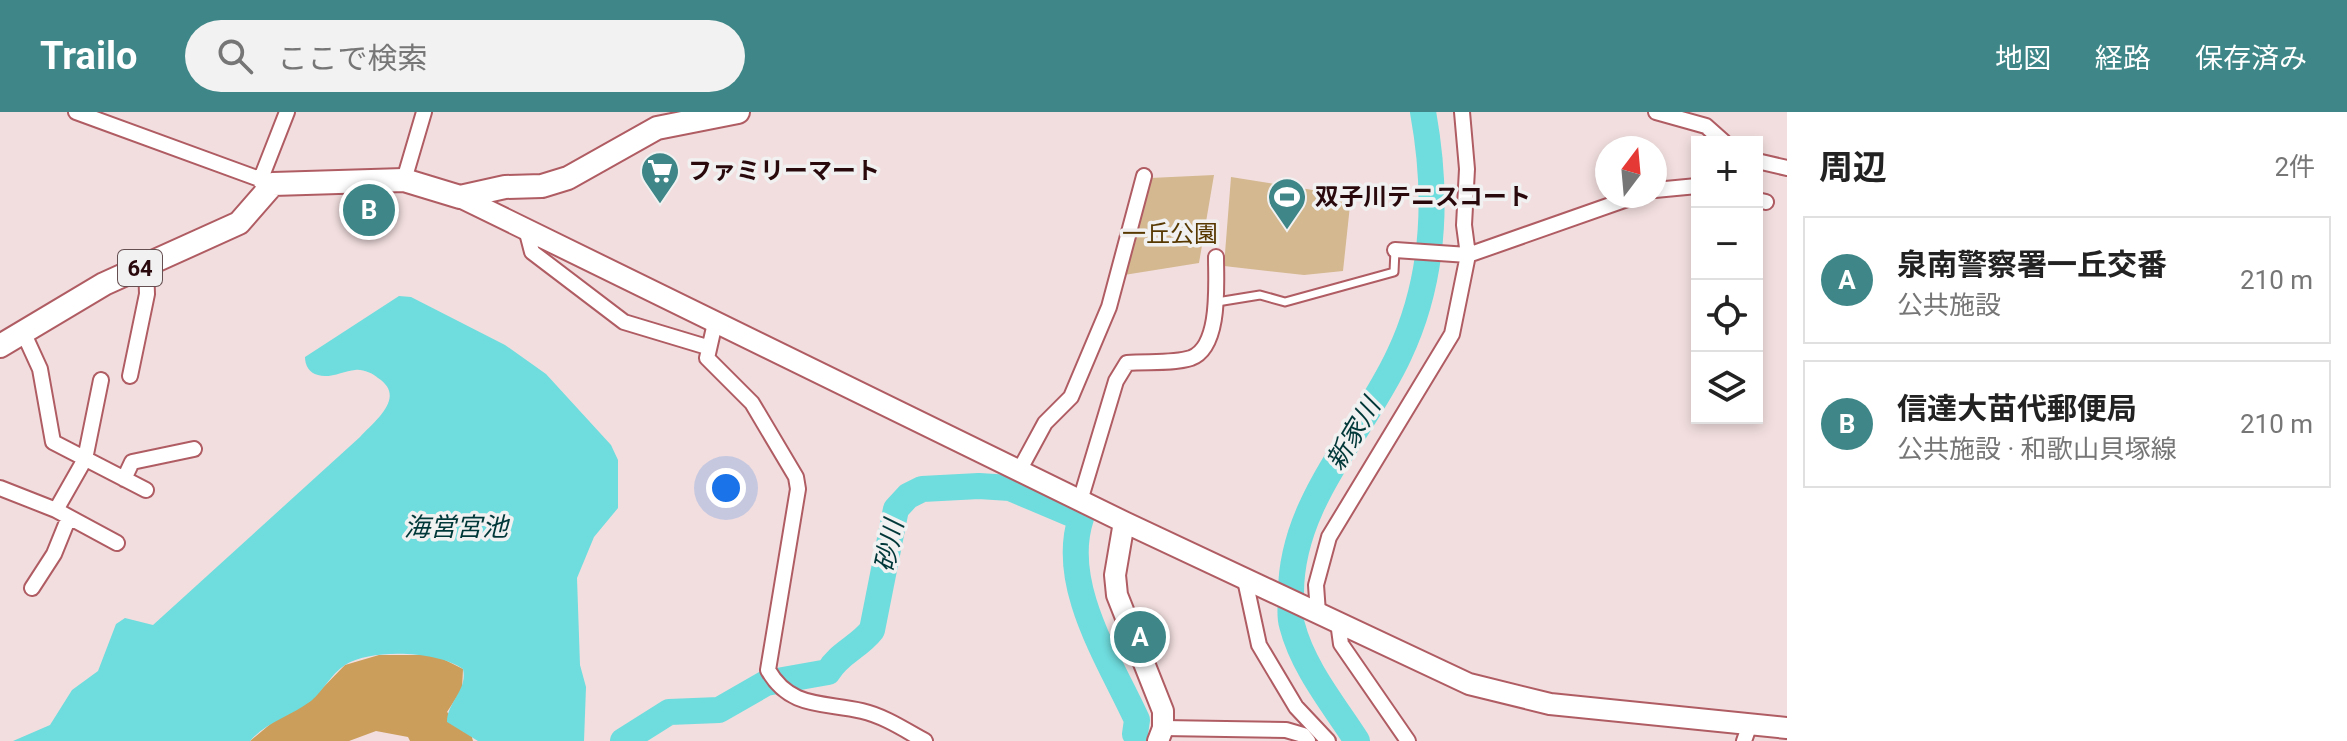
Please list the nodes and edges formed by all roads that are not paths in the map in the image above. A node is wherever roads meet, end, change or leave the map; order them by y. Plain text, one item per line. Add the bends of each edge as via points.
1 (76, 112) edge
2 (287, 112) edge
3 (424, 112) edge
4 (1462, 112) edge
5 (1656, 112) edge
6 (723, 113) edge
7 (1704, 119) edge
8 (1719, 136) edge
9 (1763, 162) edge
10 (1787, 168) edge
11 (1144, 176) dead end
12 (404, 180) junction
13 (266, 182) junction
14 (1691, 187) edge
15 (1667, 189) edge
16 (460, 197) junction
17 (1602, 208) edge
18 (526, 229) junction
19 (1395, 250) joint
20 (1468, 255) junction
21 (1216, 257) dead end
22 (146, 265) junction
23 (1217, 302) junction
24 (715, 323) junction
25 (24, 334) junction
26 (0, 346) edge
27 (707, 347) junction
28 (130, 376) dead end
29 (101, 380) dead end
30 (194, 449) dead end
31 (85, 459) junction
32 (1019, 471) junction
33 (124, 479) junction
34 (0, 488) edge
35 (146, 490) dead end
36 (1080, 501) junction
37 (62, 513) junction
38 (1124, 522) junction
39 (117, 543) dead end
40 (1245, 580) junction
41 (32, 588) dead end
42 (1318, 613) junction
43 (1338, 622) junction
44 (1787, 728) edge
45 (1747, 732) edge
46 (1160, 735) edge
47 (1203, 736) edge
48 (925, 741) edge
49 (1308, 741) edge
50 (1328, 741) edge
51 (1408, 741) edge

1 - 13 street
2 - 13 street
3 - 12 street
4 - 20 street
5 - 7 street
6 - 16 main road via 657,128 568,178
7 - 8 street
9 - 10 street
11 - 32 street via 1109,307 1071,397 1045,423
12 - 13 main road
12 - 16 main road
13 - 22 main road, 64 via 239,223
14 - 15 street
16 - 18 street
17 - 20 street
18 - 24 street
18 - 27 street via 532,252 624,322
19 - 20 street
19 - 23 lane via 1394,272 1329,291 1285,302 1260,295
20 - 42 street via 1452,334 1329,537 1316,585
21 - 23 street
22 - 25 main road, 64 via 104,284
22 - 28 street via 147,294
23 - 36 street via 1208,344 1192,358 1127,363 1116,381
24 - 27 street
24 - 32 street
25 - 26 main road, 64
25 - 31 street via 40,369 53,442
27 - 48 street via 707,358 752,403 796,477 768,670 774,681 819,705 881,717
29 - 31 street
30 - 33 street via 132,462
31 - 33 street
31 - 37 street
32 - 36 street
33 - 35 street
34 - 37 street
36 - 38 street
37 - 39 street
37 - 41 street via 54,554
38 - 40 street
38 - 46 street via 1117,595 1163,711
40 - 42 street
40 - 50 street via 1259,645 1296,707
42 - 43 street
43 - 45 street via 1493,692
43 - 51 street via 1341,644
44 - 45 street
46 - 47 street
47 - 49 street via 1286,730

